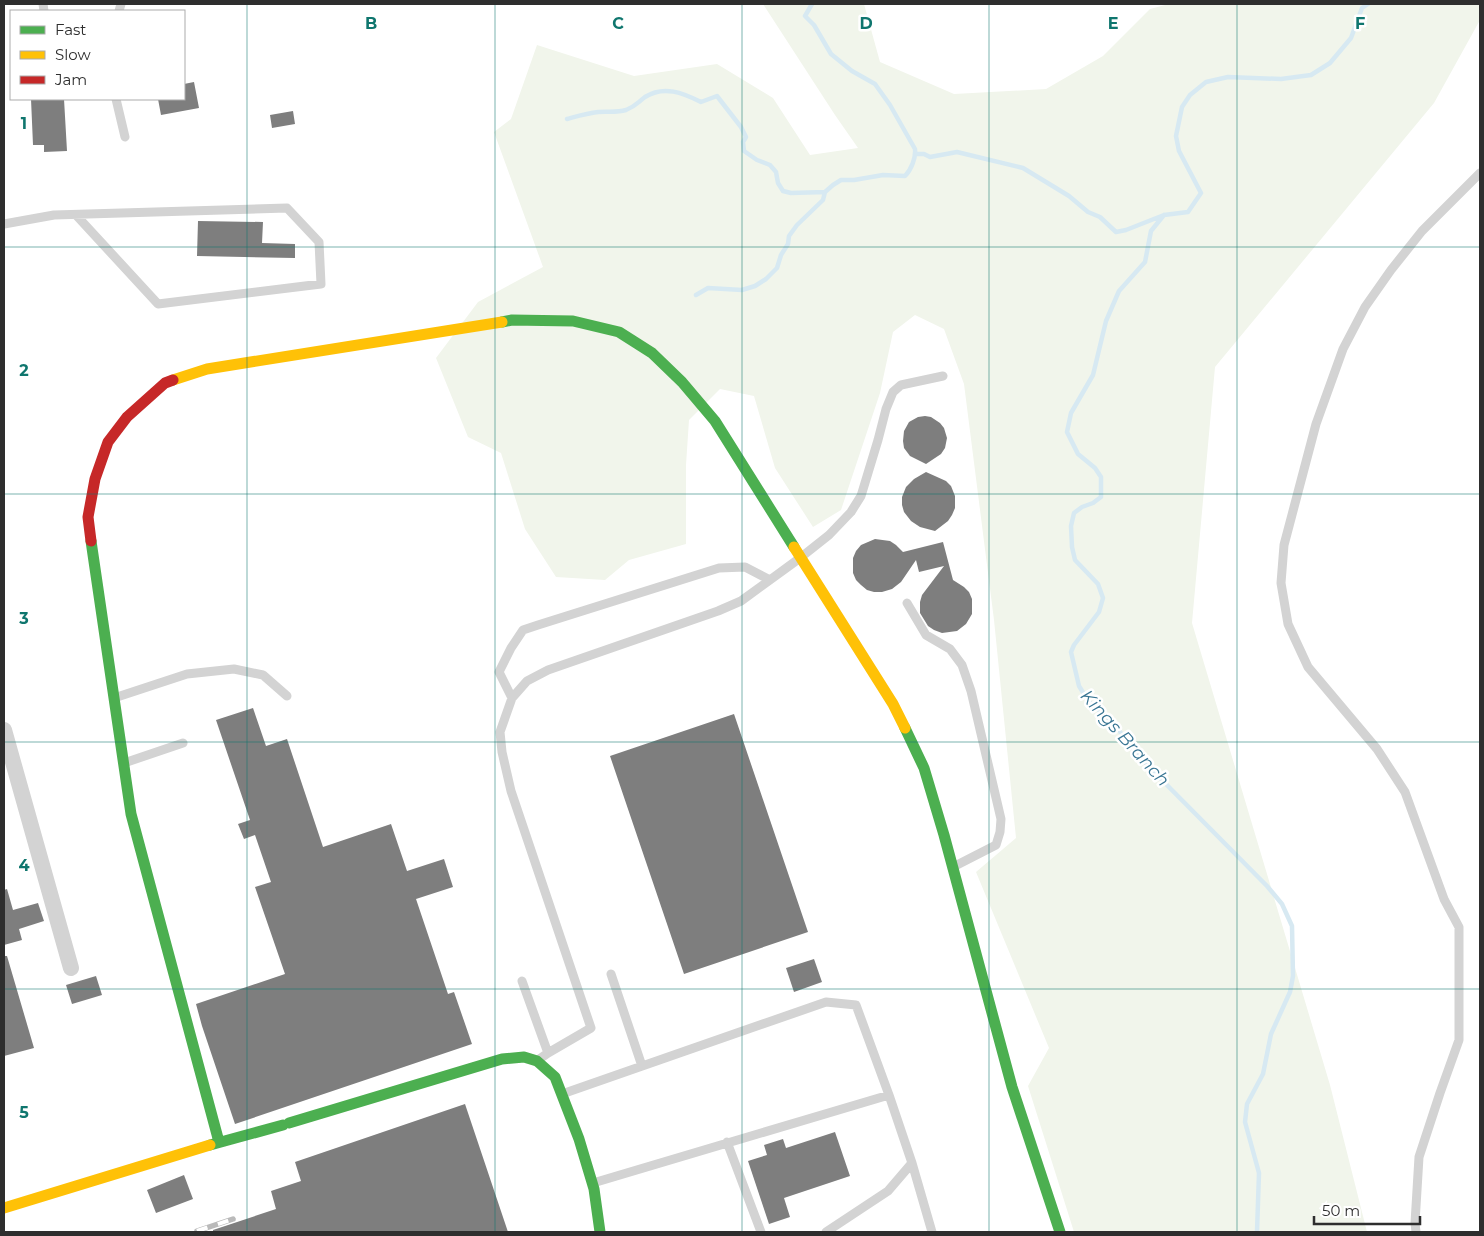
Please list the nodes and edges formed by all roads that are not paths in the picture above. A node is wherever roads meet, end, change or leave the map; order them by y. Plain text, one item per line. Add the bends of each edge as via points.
1 (116, 100) edge
2 (126, 137) dead end
3 (1480, 173) edge
4 (76, 215) junction
5 (4, 224) edge
6 (943, 376) dead end
7 (800, 558) junction
8 (770, 580) junction
9 (907, 603) dead end
10 (287, 696) dead end
11 (114, 698) junction
12 (512, 698) junction
13 (4, 730) edge
14 (183, 743) dead end
15 (124, 763) junction
16 (953, 867) junction
17 (71, 968) dead end
18 (611, 974) dead end
19 (522, 981) dead end
20 (548, 1053) junction
21 (538, 1060) junction
22 (642, 1066) junction
23 (562, 1094) junction
24 (889, 1095) junction
25 (219, 1142) junction
26 (727, 1142) junction
27 (912, 1163) junction
28 (592, 1183) junction
29 (4, 1208) edge
30 (832, 1230) edge
31 (600, 1232) edge
32 (761, 1232) edge
33 (932, 1232) edge
34 (1060, 1232) edge
35 (1416, 1232) edge

1 - 2 lane
3 - 35 lane via 1422,231 1390,270 1344,349 1316,424 1284,545 1281,583 1288,624 1308,667 1377,749 1405,792 1444,899 1459,927 1459,1040 1419,1157
4 - 4 lane via 287,208 319,242 321,284 158,304
4 - 5 lane via 54,215
6 - 7 lane via 901,385 893,392 861,496 851,512
7 - 8 lane
7 - 11 street via 715,421 652,353 619,332 573,321 512,320 207,369 166,383 127,417 108,442 95,479 88,517
7 - 16 street via 893,704 924,768
8 - 12 lane via 741,601 718,611 548,670 527,681
8 - 12 lane via 745,567 719,568 523,630 499,672
9 - 16 lane via 926,635 950,649 962,665 1002,819 996,845
10 - 11 lane via 263,675 234,669 187,674
11 - 15 street
12 - 20 lane via 500,732 502,752 591,1028
13 - 17 street
14 - 15 lane
15 - 25 street via 131,814
16 - 34 street via 1012,1087
18 - 22 lane
19 - 20 lane
20 - 21 lane
21 - 23 street via 555,1077
21 - 25 street via 524,1057 502,1060
22 - 23 lane
22 - 24 lane via 826,1002 856,1005
23 - 28 street
24 - 26 lane
24 - 27 lane
25 - 29 street
26 - 28 lane
26 - 32 lane
27 - 30 lane via 888,1192
27 - 33 lane
28 - 31 street

